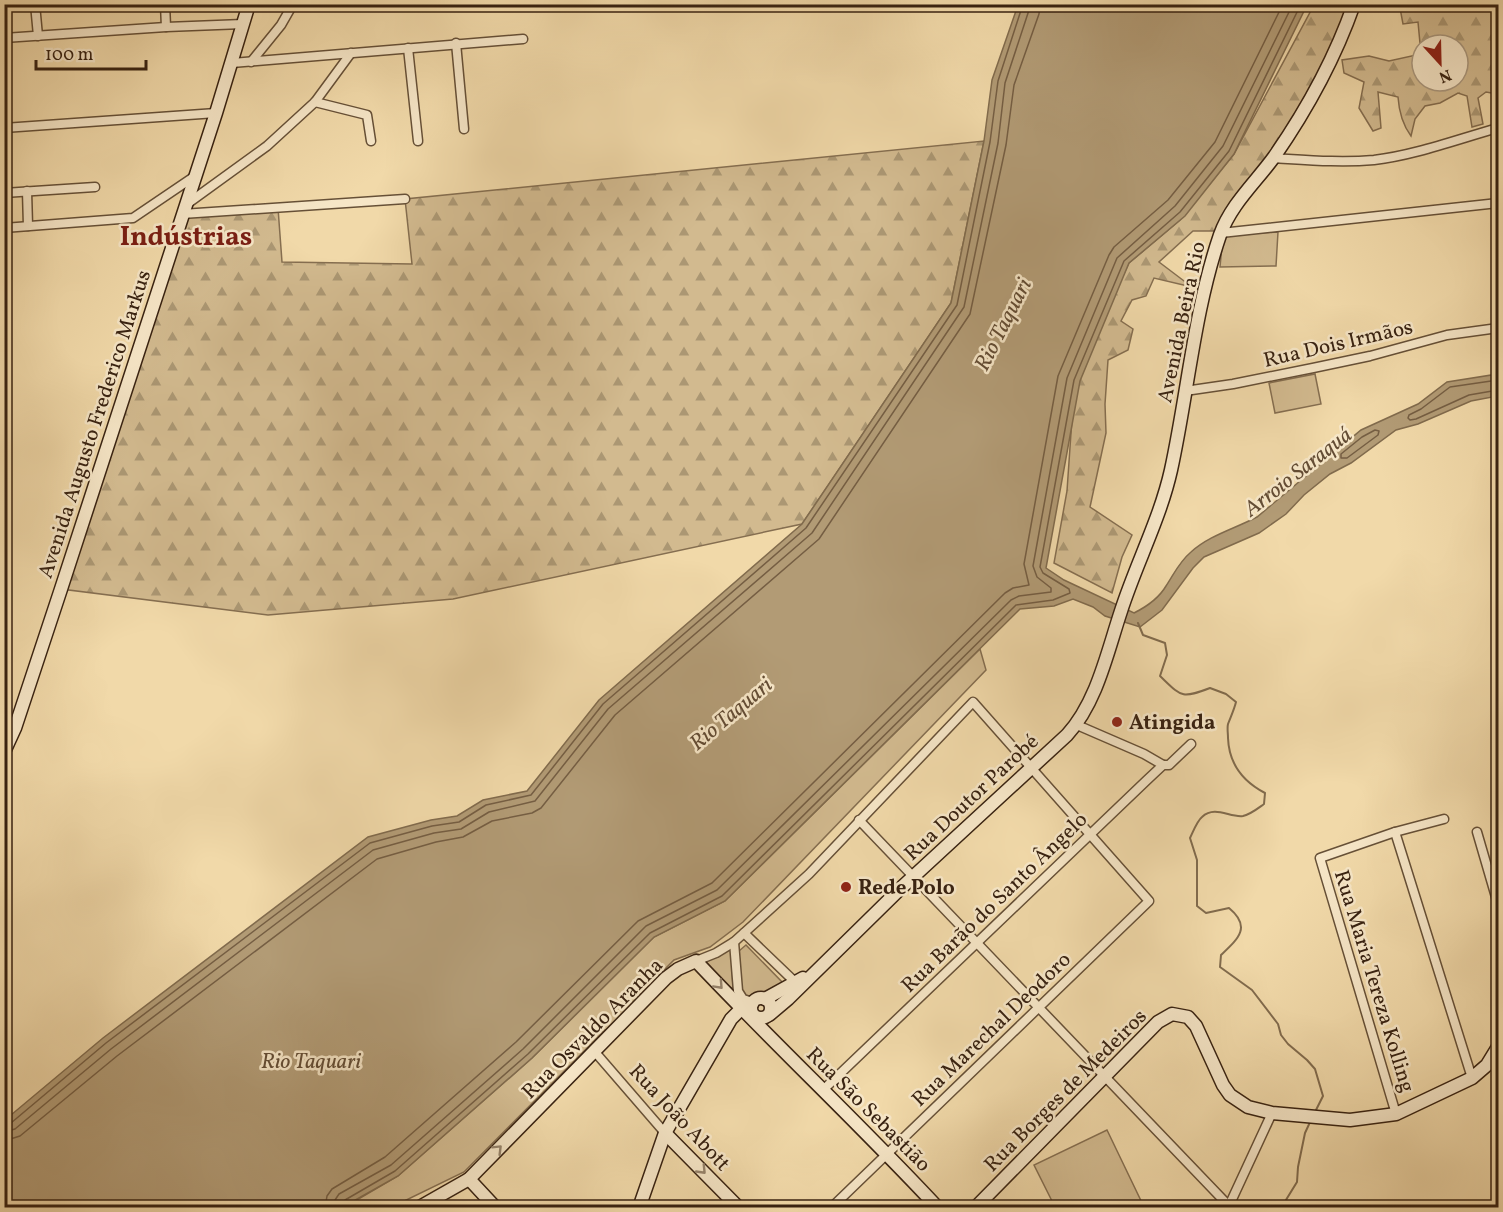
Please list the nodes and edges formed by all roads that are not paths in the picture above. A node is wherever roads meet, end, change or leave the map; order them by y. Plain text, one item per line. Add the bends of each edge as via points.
1 (35, 4) edge
2 (165, 4) edge
3 (249, 4) edge
4 (293, 4) edge
5 (1354, 4) edge
6 (243, 24) junction
7 (166, 27) junction
8 (38, 36) junction
9 (4, 38) edge
10 (524, 39) dead end
11 (456, 44) junction
12 (408, 48) junction
13 (351, 53) junction
14 (251, 62) junction
15 (232, 63) junction
16 (315, 102) junction
17 (216, 113) junction
18 (4, 128) edge
19 (1498, 128) edge
20 (464, 129) dead end
21 (371, 141) dead end
22 (418, 141) dead end
23 (1273, 158) junction
24 (195, 176) junction
25 (95, 187) dead end
26 (27, 191) junction
27 (4, 193) edge
28 (405, 200) dead end
29 (1498, 203) edge
30 (184, 210) junction
31 (28, 225) junction
32 (4, 228) edge
33 (1221, 233) junction
34 (1498, 328) edge
35 (1185, 391) junction
36 (1116, 626) joint
37 (1077, 725) junction
38 (1191, 744) dead end
39 (4, 752) edge
40 (1163, 765) junction
41 (1031, 769) junction
42 (1444, 819) dead end
43 (860, 820) junction
44 (1395, 832) junction
45 (1477, 832) dead end
46 (1090, 834) junction
47 (913, 877) junction
48 (1498, 904) edge
49 (744, 933) junction
50 (734, 942) junction
51 (976, 944) junction
52 (696, 961) junction
53 (815, 972) junction
54 (795, 982) junction
55 (753, 1003) junction
56 (1039, 1008) junction
57 (760, 1017) junction
58 (726, 1029) junction
59 (1498, 1047) edge
60 (595, 1052) junction
61 (1104, 1076) junction
62 (1472, 1078) junction
63 (824, 1090) junction
64 (1272, 1113) junction
65 (1396, 1114) junction
66 (665, 1133) junction
67 (887, 1153) junction
68 (469, 1179) junction
69 (1229, 1207) edge
70 (418, 1208) edge
71 (496, 1208) edge
72 (639, 1208) edge
73 (739, 1208) edge
74 (831, 1208) edge
75 (938, 1208) edge
76 (975, 1208) edge

1 - 8 street
2 - 7 street
3 - 6 main road, Avenida Augusto Frederico Markus
4 - 14 street
5 - 23 main road, Avenida Beira Rio via 1316,93
6 - 7 street
6 - 15 main road, Avenida Augusto Frederico Markus
7 - 8 street
8 - 9 street
10 - 11 street
11 - 12 street
11 - 20 street
12 - 13 street
12 - 22 street
13 - 14 street
13 - 16 street
14 - 15 street
15 - 17 main road, Avenida Augusto Frederico Markus
16 - 21 street via 367,115
16 - 30 street via 267,146
17 - 18 street
17 - 24 main road, Avenida Augusto Frederico Markus
19 - 23 street via 1375,159 1332,162
23 - 33 main road, Avenida Beira Rio via 1232,210
24 - 30 main road, Avenida Augusto Frederico Markus
24 - 31 street via 133,218
25 - 26 street
26 - 27 street
26 - 31 street
28 - 30 street
29 - 33 street
30 - 39 main road, Avenida Augusto Frederico Markus via 52,617
31 - 32 street
33 - 35 main road, Avenida Beira Rio via 1202,299
34 - 35 street, Rua Dois Irmãos via 1447,335 1370,356
35 - 36 main road, Avenida Beira Rio via 1166,493
36 - 37 main road, Rua Doutor Parobé via 1095,688
37 - 40 street
37 - 41 main road, Rua Doutor Parobé
38 - 40 street, Rua Barão do Santo Ângelo via 1169,765
40 - 46 street, Rua Barão do Santo Ângelo
41 - 43 street, Rua Osvaldo Aranha via 973,702
41 - 46 street
41 - 47 main road, Rua Doutor Parobé
42 - 44 street
43 - 47 street
43 - 49 street, Rua Osvaldo Aranha
44 - 62 street
44 - 65 street, Rua Maria Tereza Kolling via 1320,858
45 - 48 street
46 - 51 street, Rua Barão do Santo Ângelo
46 - 56 street, Rua Marechal Deodoro via 1149,902
47 - 51 street
47 - 53 main road, Rua Doutor Parobé
49 - 50 street, Rua Osvaldo Aranha
49 - 54 street
50 - 52 street, Rua Osvaldo Aranha
50 - 55 street via 738,992
51 - 56 street
51 - 63 street, Rua Barão do Santo Ângelo
52 -> 55 main road
52 - 60 main road, Rua Osvaldo Aranha via 666,978
53 - 54 main road, Rua Doutor Parobé
53 - 57 main road, Rua Doutor Parobé via 788,999
54 - 55 main road, Rua Doutor Parobé
55 - 57 main road
55 - 57 main road, Rua São Sebastião via 771,1005
55 - 58 main road via 730,1019
56 - 61 street
56 - 67 street, Rua Marechal Deodoro
57 - 58 main road, Rua Doutor Parobé
57 - 63 main road, Rua São Sebastião via 771,1039
58 - 66 main road
59 - 62 main road
60 - 66 street, Rua João Abott
68 -> 60 main road, Rua Osvaldo Aranha
61 - 64 main road, Rua Borges de Medeiros via 1158,1022 1172,1014 1188,1017 1197,1026 1230,1095 1248,1107
61 - 69 street
61 - 76 main road, Rua Borges de Medeiros
62 - 65 main road, Rua Borges de Medeiros
63 - 67 main road, Rua São Sebastião
64 - 65 main road, Rua Borges de Medeiros via 1350,1120
64 - 69 street
66 - 72 main road
66 -> 73 main road, Rua João Abott
67 - 74 street, Rua Marechal Deodoro
67 - 75 main road, Rua São Sebastião
68 - 70 main road, Rua Osvaldo Aranha
68 - 71 main road

